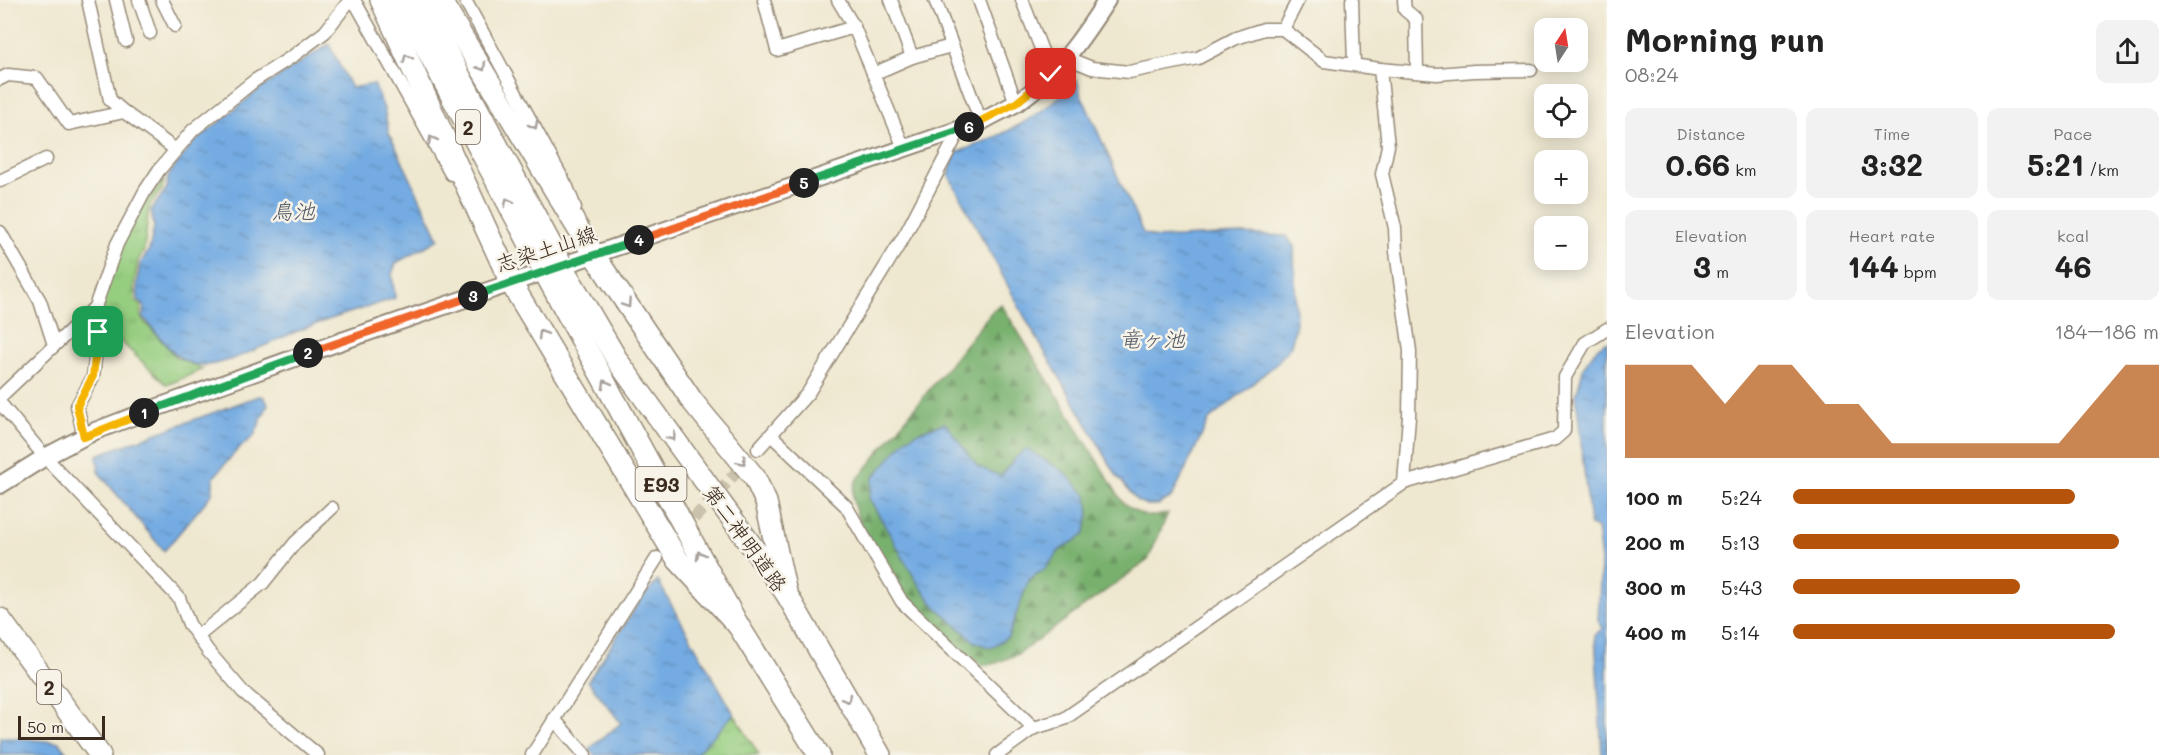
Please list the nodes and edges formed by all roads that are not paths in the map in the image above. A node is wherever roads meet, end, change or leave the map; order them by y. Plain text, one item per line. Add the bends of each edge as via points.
1 (88, 0) edge
2 (116, 0) edge
3 (139, 0) edge
4 (162, 0) edge
5 (352, 0) edge
6 (381, 0) edge
7 (400, 0) edge
8 (418, 0) edge
9 (440, 0) edge
10 (465, 0) edge
11 (764, 0) edge
12 (838, 0) edge
13 (891, 0) edge
14 (935, 0) edge
15 (979, 0) edge
16 (1022, 0) edge
17 (1107, 0) edge
18 (1298, 0) edge
19 (1352, 0) edge
20 (1404, 0) edge
21 (175, 26) dead end
22 (854, 27) junction
23 (1283, 29) junction
24 (150, 33) dead end
25 (126, 41) dead end
26 (951, 46) junction
27 (912, 57) junction
28 (1067, 58) junction
29 (1354, 64) junction
30 (1380, 69) junction
31 (1532, 70) dead end
32 (1417, 72) junction
33 (873, 74) junction
34 (1051, 74) junction
35 (0, 79) edge
36 (1016, 103) junction
37 (124, 112) junction
38 (981, 122) junction
39 (959, 131) junction
40 (904, 148) junction
41 (176, 150) junction
42 (46, 159) dead end
43 (0, 181) edge
44 (0, 232) edge
45 (594, 255) junction
46 (554, 269) junction
47 (511, 283) junction
48 (95, 307) junction
49 (1607, 329) edge
50 (54, 345) junction
51 (0, 397) edge
52 (0, 403) edge
53 (771, 435) junction
54 (84, 437) junction
55 (758, 449) tunnel mouth
56 (45, 457) junction
57 (1404, 483) junction
58 (0, 485) edge
59 (332, 508) dead end
60 (657, 558) tunnel mouth
61 (786, 593) junction
62 (0, 619) edge
63 (738, 625) junction
64 (198, 636) junction
65 (554, 719) junction
66 (1035, 728) junction
67 (100, 755) edge
68 (318, 755) edge
69 (532, 755) edge
70 (585, 755) edge
71 (819, 755) edge
72 (880, 755) edge
73 (997, 755) edge

1 - 37 street via 110,100
2 - 25 street
3 - 24 street
4 - 21 street
5 - 41 street via 325,32 254,81 193,130
47 -> 5 street
47 -> 6 highway
46 -> 7 highway, 2
8 - 46 highway, 2
9 -> 45 highway
10 -> 45 street via 567,188
11 - 22 street via 777,50
12 - 22 street
13 - 27 street
14 - 26 street
15 - 36 street
16 - 34 street
17 - 28 main road, 志染土山線
18 - 23 street
19 - 29 street
20 - 32 street via 1405,10 1416,19
22 - 33 street
23 - 28 street via 1264,29 1236,38 1198,58 1130,72 1092,68
23 - 29 street via 1324,60
26 - 27 street
26 - 38 street
27 - 33 street
28 - 34 main road, 志染土山線
29 - 30 street
30 - 32 street
30 - 57 street via 1388,146 1382,174 1395,228 1410,351
31 - 32 street
33 - 40 street
34 - 36 main road, 志染土山線
35 - 37 street via 8,75 37,78 69,124
36 - 38 main road, 志染土山線
37 - 41 street
38 - 39 main road, 志染土山線
39 - 40 main road, 志染土山線
39 - 53 street via 906,233 808,393
40 - 45 main road, 志染土山線
41 - 48 street via 144,191 117,244
42 - 43 street
44 - 50 street via 40,301
45 - 47 main road, 志染土山線
45 -> 61 highway via 693,402 755,478 766,502
46 -> 61 highway, 第二神明道路 / E93
63 -> 46 highway, 第二神明道路 / E93
47 - 54 main road, 志染土山線 via 310,352
63 -> 47 highway via 678,560
48 - 50 street
48 - 54 street via 98,332 93,376 77,406
49 - 57 street via 1585,343 1565,377 1564,430 1555,439
50 - 51 street
52 - 56 street
53 - 55 street
53 - 66 street via 846,506 902,603
54 - 56 main road, 志染土山線
56 - 58 main road, 志染土山線
56 - 64 street via 179,598
57 - 66 street via 1064,719
59 - 64 street via 295,543 263,582
60 - 65 street
61 -> 72 highway, 第二神明道路 / E93
62 - 67 highway, 2
63 - 71 highway, 第二神明道路 / E93
64 - 68 street via 243,692
65 - 69 street
65 - 70 street
66 - 73 street

